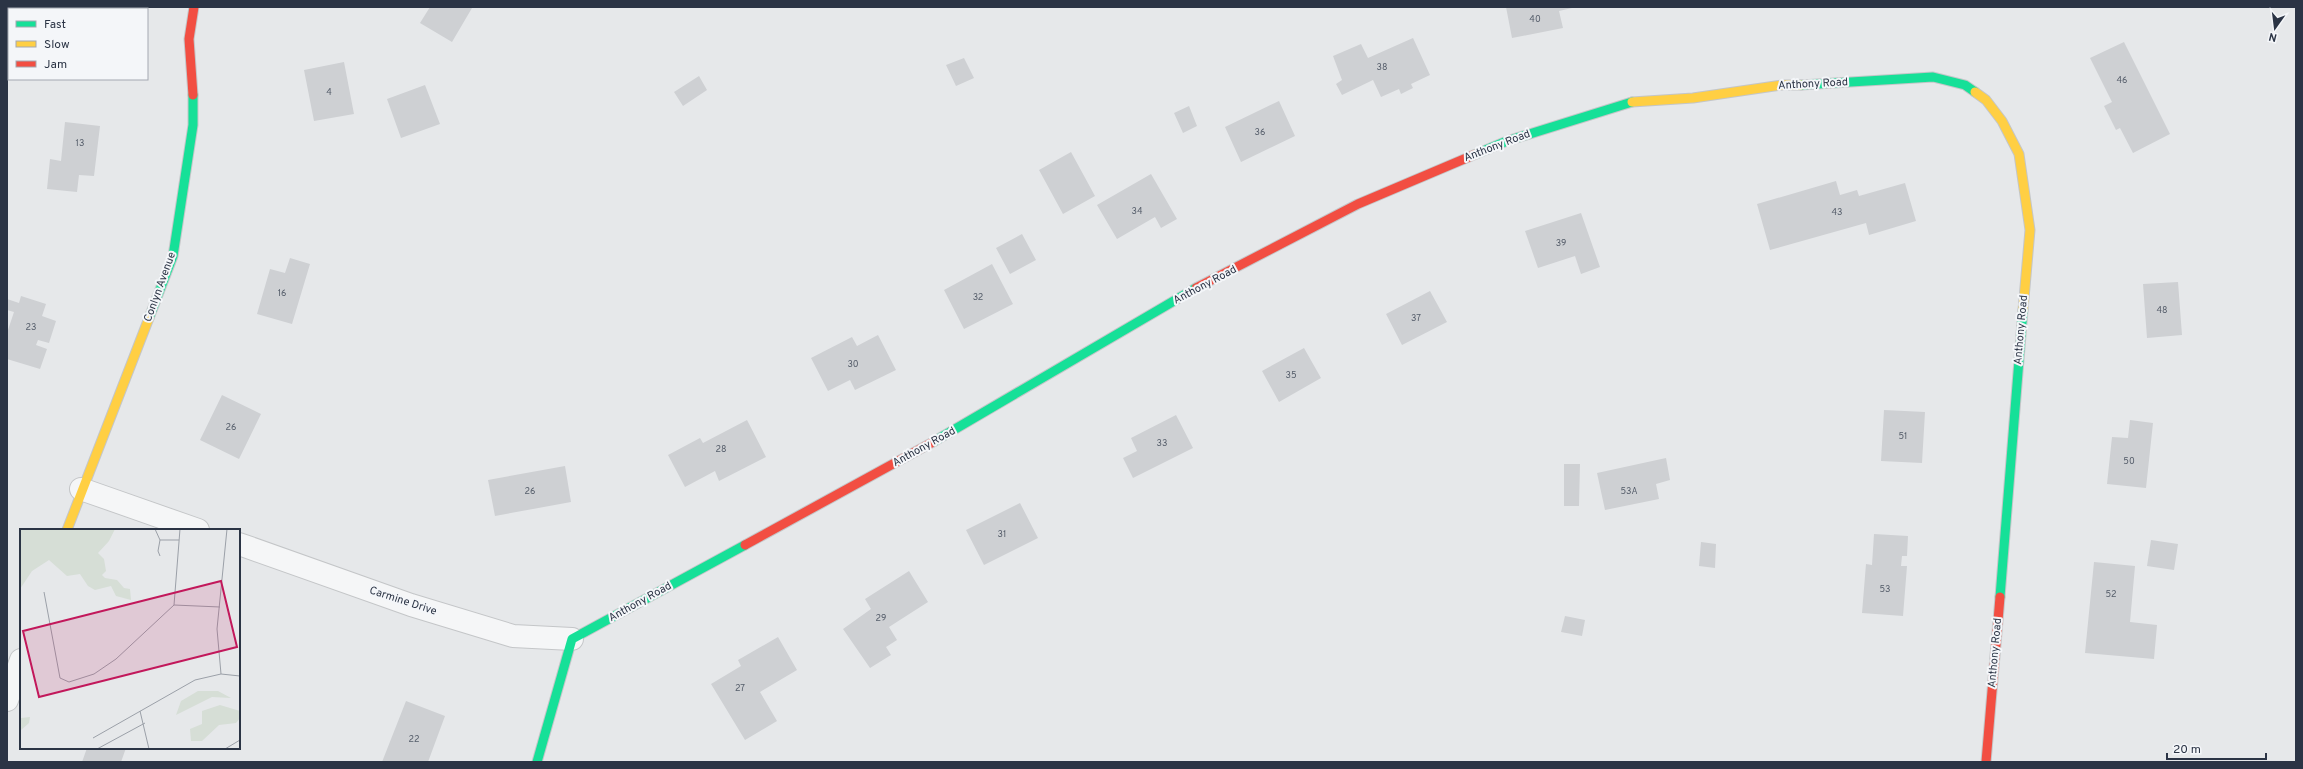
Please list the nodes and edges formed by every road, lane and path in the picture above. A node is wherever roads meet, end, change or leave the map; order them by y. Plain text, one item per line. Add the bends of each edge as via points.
1 (194, 7) edge
2 (81, 489) junction
3 (67, 529) edge
4 (195, 529) edge
5 (240, 544) edge
6 (572, 639) junction
7 (20, 663) edge
8 (7, 700) edge
9 (537, 762) edge
10 (1986, 762) edge

1 - 2 street, Conlyn Avenue via 189,39 193,74 193,125 173,256
2 - 3 street, Conlyn Avenue
2 - 4 street
5 - 6 street, Carmine Drive via 411,605 513,636
6 - 9 street
6 - 10 street, Anthony Road via 973,420 1201,285 1358,204 1497,145 1604,109 1640,100 1693,98 1782,85 1824,85 1933,77 1965,85 1986,100 2002,121 2019,154 2030,230
7 - 8 street

